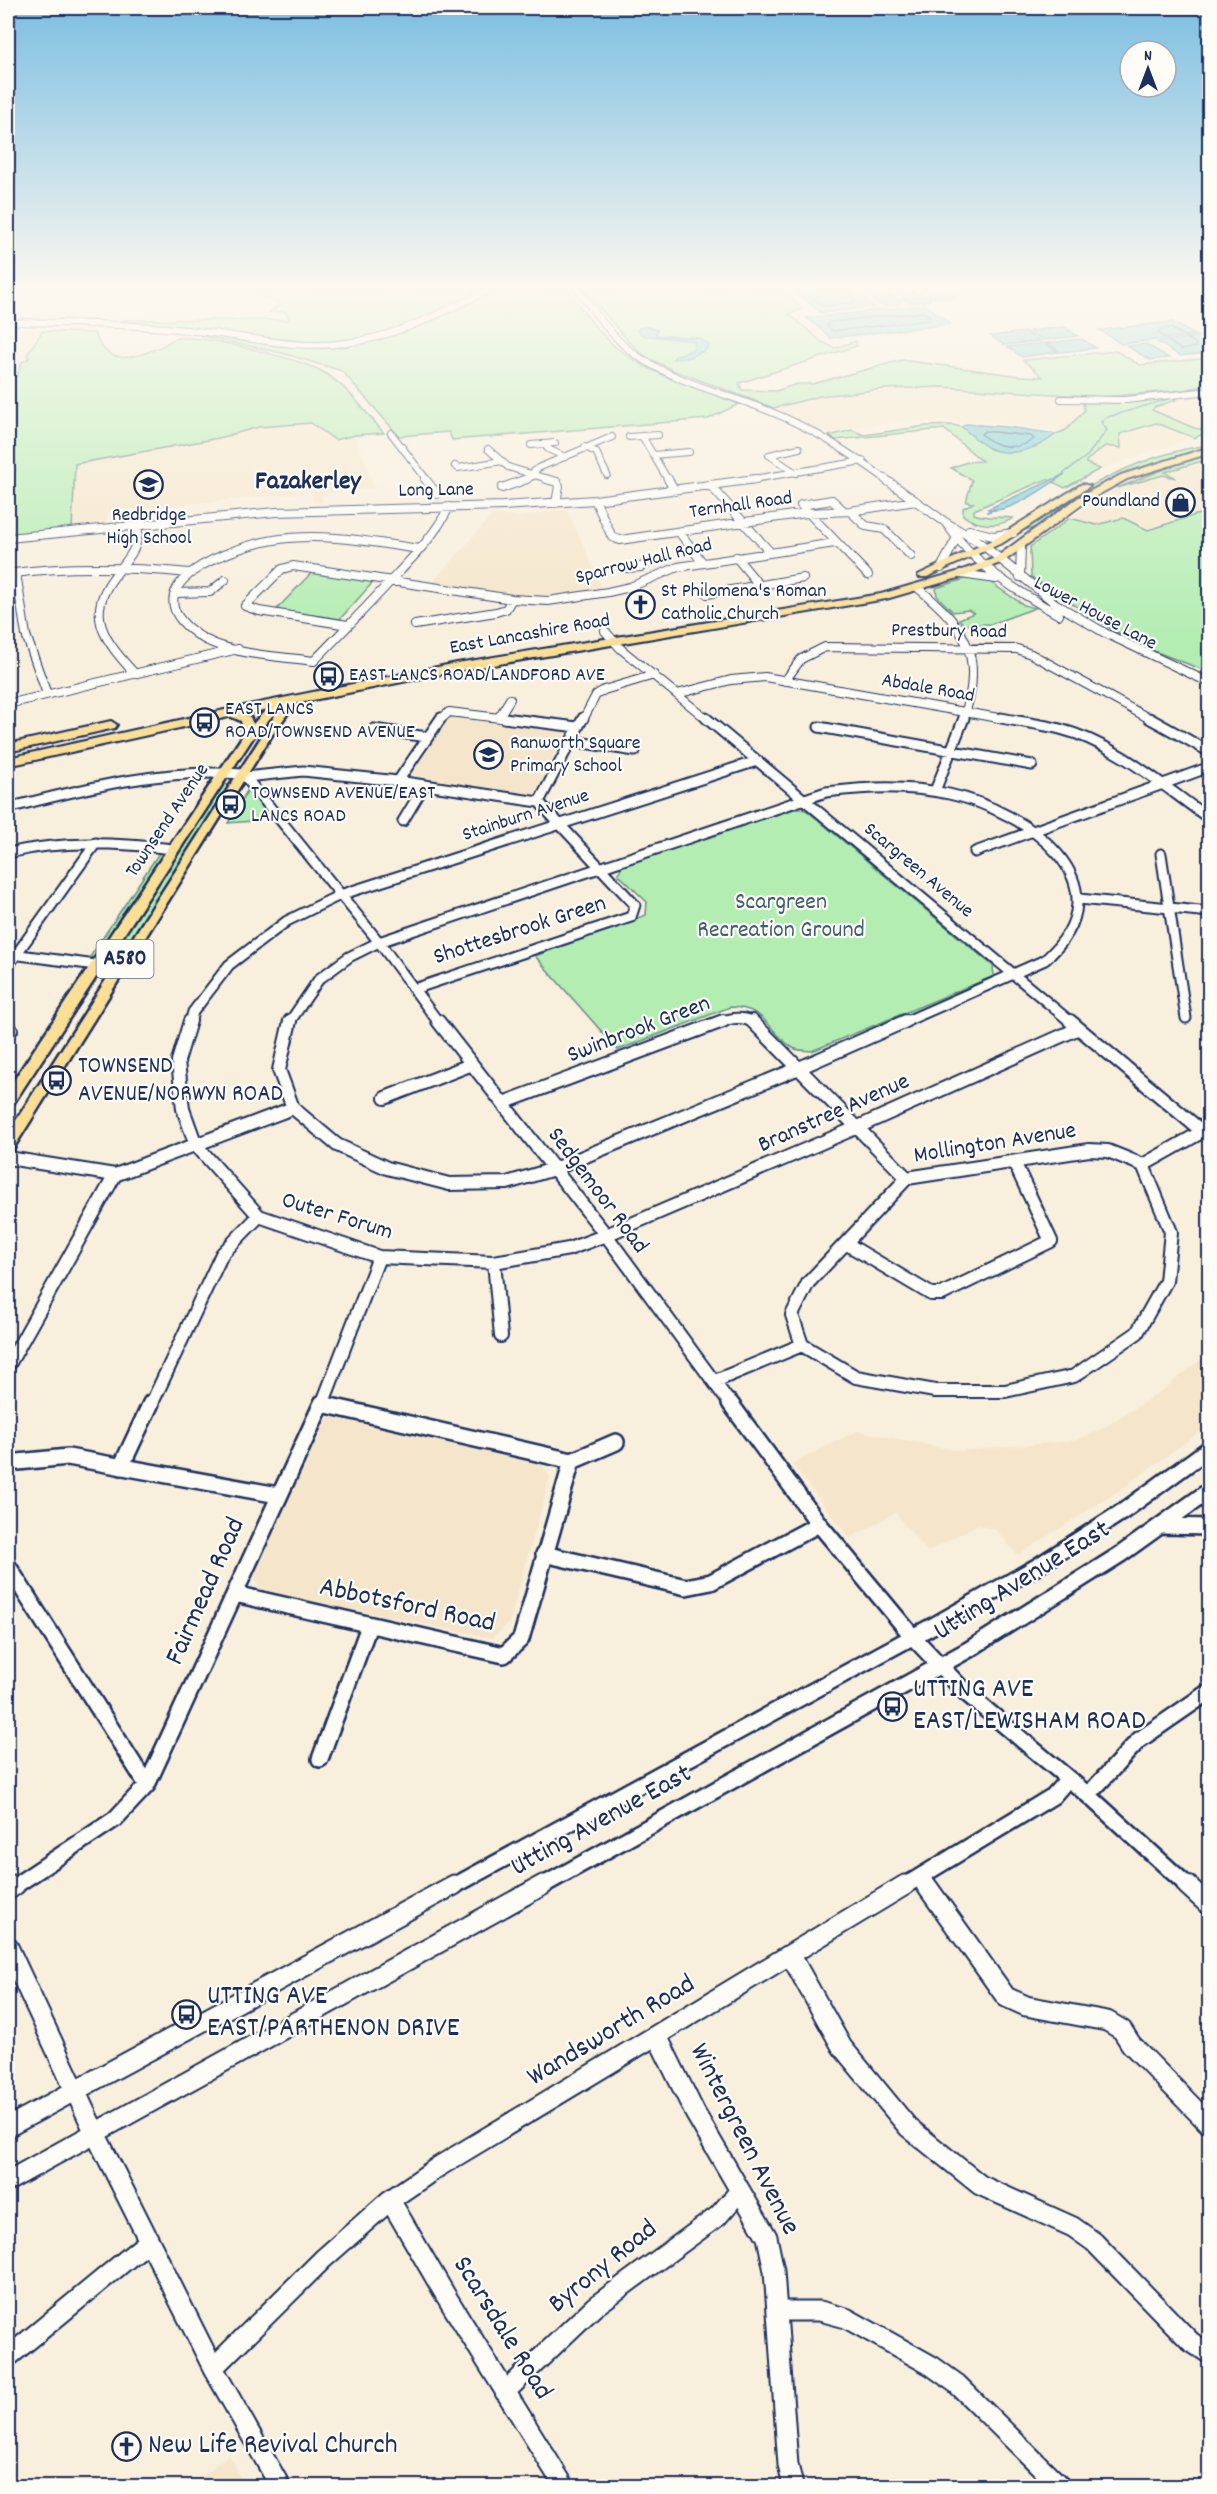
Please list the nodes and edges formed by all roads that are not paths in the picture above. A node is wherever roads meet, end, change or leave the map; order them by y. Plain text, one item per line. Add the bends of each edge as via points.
1 (754, 405) edge
2 (391, 432) dead end
3 (658, 435) dead end
4 (642, 436) junction
5 (612, 437) dead end
6 (629, 437) dead end
7 (589, 439) dead end
8 (1209, 441) edge
9 (597, 442) junction
10 (555, 443) dead end
11 (792, 443) dead end
12 (544, 444) junction
13 (531, 445) dead end
14 (585, 447) junction
15 (799, 448) junction
16 (488, 449) dead end
17 (1209, 450) edge
18 (689, 452) dead end
19 (809, 454) dead end
20 (653, 455) junction
21 (565, 457) junction
22 (502, 461) junction
23 (863, 461) junction
24 (458, 469) dead end
25 (796, 473) junction
26 (534, 474) junction
27 (608, 475) dead end
28 (711, 486) junction
29 (502, 488) dead end
30 (675, 491) junction
31 (446, 499) junction
32 (1083, 499) junction
33 (595, 500) junction
34 (916, 501) junction
35 (556, 503) junction
36 (425, 507) junction
37 (847, 511) junction
38 (807, 513) junction
39 (744, 522) junction
40 (945, 522) junction
41 (138, 527) junction
42 (679, 532) junction
43 (1013, 533) junction
44 (8, 538) edge
45 (956, 539) junction
46 (835, 543) junction
47 (1021, 545) junction
48 (418, 549) junction
49 (770, 552) junction
50 (911, 556) dead end
51 (736, 557) junction
52 (984, 558) junction
53 (703, 563) junction
54 (122, 567) junction
55 (626, 568) dead end
56 (941, 568) junction
57 (189, 573) junction
58 (12, 574) edge
59 (658, 574) junction
60 (961, 574) junction
61 (868, 575) dead end
62 (1020, 577) junction
63 (803, 578) dead end
64 (997, 579) junction
65 (225, 580) dead end
66 (389, 580) junction
67 (759, 585) junction
68 (878, 587) junction
69 (918, 588) junction
70 (175, 592) junction
71 (707, 594) dead end
72 (512, 599) junction
73 (1044, 606) junction
74 (348, 625) junction
75 (415, 625) dead end
76 (609, 636) junction
77 (970, 648) junction
78 (238, 650) junction
79 (135, 674) junction
80 (654, 675) junction
81 (785, 681) junction
82 (1209, 683) edge
83 (294, 689) junction
84 (1209, 691) edge
85 (47, 694) junction
86 (677, 694) junction
87 (261, 695) junction
88 (510, 699) dead end
89 (283, 701) junction
90 (8, 704) edge
91 (965, 712) junction
92 (229, 713) junction
93 (499, 717) junction
94 (577, 727) junction
95 (819, 727) dead end
96 (374, 729) dead end
97 (250, 734) junction
98 (428, 737) junction
99 (571, 741) junction
100 (8, 748) edge
101 (636, 751) dead end
102 (951, 751) junction
103 (1209, 752) edge
104 (757, 761) junction
105 (8, 762) edge
106 (1032, 765) dead end
107 (1209, 767) edge
108 (224, 771) junction
109 (245, 776) junction
110 (398, 781) junction
111 (424, 786) junction
112 (1160, 786) junction
113 (935, 791) junction
114 (804, 799) junction
115 (539, 802) junction
116 (8, 808) edge
117 (1209, 819) edge
118 (403, 821) dead end
119 (559, 825) junction
120 (1034, 832) junction
121 (96, 843) junction
122 (173, 849) junction
123 (975, 852) dead end
124 (8, 853) edge
125 (1161, 854) dead end
126 (600, 868) junction
127 (340, 895) junction
128 (1079, 899) junction
129 (1170, 908) junction
130 (1209, 912) edge
131 (379, 942) junction
132 (12, 954) edge
133 (96, 965) junction
134 (8, 966) edge
135 (119, 968) junction
136 (1013, 975) junction
137 (414, 989) junction
138 (1186, 1018) dead end
139 (1077, 1029) junction
140 (470, 1065) junction
141 (799, 1068) junction
142 (385, 1098) dead end
143 (8, 1100) edge
144 (504, 1103) junction
145 (293, 1108) junction
146 (858, 1127) junction
147 (1207, 1133) edge
148 (8, 1145) edge
149 (196, 1145) junction
150 (8, 1158) edge
151 (1014, 1162) junction
152 (1143, 1166) junction
153 (554, 1169) junction
154 (115, 1174) junction
155 (907, 1178) junction
156 (259, 1215) junction
157 (606, 1235) junction
158 (847, 1245) junction
159 (379, 1257) junction
160 (494, 1262) junction
161 (501, 1336) dead end
162 (802, 1345) junction
163 (8, 1365) edge
164 (715, 1381) junction
165 (322, 1404) junction
166 (616, 1442) dead end
167 (1209, 1448) edge
168 (572, 1461) junction
169 (8, 1463) edge
170 (121, 1467) junction
171 (1209, 1490) edge
172 (278, 1495) junction
173 (819, 1524) junction
174 (1163, 1526) junction
175 (1209, 1527) edge
176 (543, 1554) junction
177 (8, 1566) edge
178 (235, 1594) junction
179 (369, 1626) junction
180 (913, 1637) junction
181 (938, 1666) junction
182 (1209, 1691) edge
183 (320, 1759) dead end
184 (1068, 1780) junction
185 (147, 1785) junction
186 (1088, 1795) junction
187 (920, 1877) junction
188 (8, 1890) edge
189 (1209, 1906) edge
190 (8, 1947) edge
191 (791, 1956) junction
192 (657, 2036) junction
193 (77, 2090) junction
194 (1209, 2125) edge
195 (8, 2127) edge
196 (95, 2133) junction
197 (8, 2181) edge
198 (739, 2192) junction
199 (390, 2200) junction
200 (149, 2241) junction
201 (777, 2311) junction
202 (1209, 2354) edge
203 (8, 2357) edge
204 (213, 2368) junction
205 (506, 2392) junction
206 (280, 2487) edge
207 (564, 2487) edge
208 (793, 2487) edge
209 (1060, 2487) edge

1 - 23 street
2 - 31 street
3 - 4 street
4 - 6 street
4 - 20 street
5 - 9 street
7 - 9 street
8 - 43 highway, East Lancashire Road / A580 via 1108,473 1058,501
9 - 14 street
10 - 12 street
11 - 15 street
12 - 13 street
12 - 21 street
14 - 21 street
14 - 27 street via 596,452
15 - 19 street
15 - 25 street via 769,455
16 - 22 street
17 - 32 highway, East Lancashire Road / A580 via 1124,477
18 - 20 street
20 - 30 street
21 - 26 street
22 - 24 street
22 - 26 street
23 - 25 street, Long Lane
23 - 34 street
25 - 28 street, Long Lane
26 - 29 street
26 - 35 street via 557,482
28 - 30 street, Long Lane
28 - 39 street
30 - 33 street, Long Lane
31 - 35 street, Long Lane via 471,506
31 - 36 street, Long Lane
31 - 36 street
31 - 48 street via 448,514
32 - 47 highway, East Lancashire Road / A580
32 - 52 highway via 1065,506
33 - 35 street, Long Lane
33 - 42 street, Ternhall Road via 612,537 620,540
34 - 37 street, Ternhall Road
34 - 40 street
36 - 41 street, Long Lane via 276,512
37 - 38 street, Ternhall Road
37 - 38 street via 827,500 802,503
37 - 50 street via 866,526 884,529
38 - 39 street, Ternhall Road
38 - 46 street
39 - 42 street, Ternhall Road
39 - 49 street
40 - 43 street via 987,535
40 - 45 street
40 - 52 street
41 - 44 street, Long Lane
41 - 54 street via 137,545
42 - 53 street
43 - 52 highway, East Lancashire Road / A580
45 - 52 street
45 - 56 street
46 - 49 street, Sparrow Hall Road
46 - 61 street
47 - 52 highway, East Lancashire Road / A580
47 - 62 street
48 - 57 street via 324,537 274,540 226,552
48 - 66 street
49 - 51 street, Sparrow Hall Road
51 - 53 street, Sparrow Hall Road
51 - 67 street
52 - 56 highway, East Lancashire Road / A580
52 - 60 highway, East Lancashire Road / A580
52 - 62 street, Lower House Lane
52 - 64 street, Lower House Lane
52 - 68 highway via 909,584
52 - 73 street
53 - 59 street, Sparrow Hall Road
54 - 57 street
54 - 58 street via 56,568
54 - 79 street via 101,597 98,618 100,629 117,655
55 - 59 street via 645,565
56 - 68 highway, East Lancashire Road / A580
57 - 70 street
58 - 85 street via 32,661
59 - 72 street, Sparrow Hall Road via 608,592 548,602
60 - 64 street
60 - 69 highway, East Lancashire Road / A580
62 - 82 street, Lower House Lane via 1079,618
63 - 67 street
64 - 73 street, Lower House Lane
65 - 70 street via 210,592
66 - 72 street, Sparrow Hall Road
66 - 74 street
66 - 74 street, Sparrow Hall Road via 286,567 245,606
67 - 71 street
68 - 76 highway, East Lancashire Road / A580
69 - 76 highway, East Lancashire Road / A580 via 841,605
69 - 77 street via 949,617
70 - 78 street via 173,606 196,634
72 - 75 street via 506,609 496,612
73 - 84 street, Lower House Lane
74 - 78 street via 314,661
76 - 80 street, Scargreen Avenue
76 - 83 highway, East Lancashire Road / A580 via 454,657
76 - 89 highway, East Lancashire Road / A580
77 - 81 street, Prestbury Road via 825,647 798,659
77 - 91 street via 975,675
77 - 103 street, Prestbury Road via 1017,649 1031,654
78 - 79 street
79 - 85 street
80 - 86 street, Scargreen Avenue
80 - 94 street via 596,695
81 - 86 street, Abdale Road via 744,676
81 - 91 street, Abdale Road
83 - 87 highway, East Lancashire Road / A580
83 - 89 highway, A580
85 - 90 street
86 - 104 street, Scargreen Avenue
87 - 89 highway
87 - 100 highway, East Lancashire Road / A580
88 - 93 street
89 - 92 highway, East Lancashire Road / A580
89 - 97 main road, Townsend Avenue / A580
89 - 109 main road, Townsend Avenue / A580 via 287,706
91 - 102 street
91 - 112 street, Abdale Road via 1081,735
92 - 97 main road via 243,717
92 - 105 highway, East Lancashire Road / A580
93 - 94 street
93 - 98 street via 449,712
94 - 99 street
95 - 102 street
96 - 98 street
97 - 108 main road, Townsend Avenue / A580
98 - 110 street
99 - 101 street
99 - 115 street
102 - 106 street
102 - 113 street
104 - 114 street, Scargreen Avenue
104 - 119 street, Stainburn Avenue
107 - 112 street
108 - 109 street
108 - 116 street via 151,776
108 - 122 main road, Townsend Avenue / A580
109 - 110 street via 302,770
109 - 127 street, Sedgemoor Road
109 - 135 main road, Townsend Avenue / A580
110 - 111 street
111 - 115 street
111 - 118 street
112 - 117 street, Abdale Road
112 - 120 street
113 - 114 street via 881,786 826,792
113 - 120 street via 988,806
114 - 126 street
114 - 136 street, Scargreen Avenue
115 - 119 street, Shottesbrook Green
119 - 126 street, Shottesbrook Green
119 - 127 street, Stainburn Avenue
120 - 123 street
120 - 128 street via 1067,865
121 - 122 street
121 - 124 street
121 - 132 street
122 - 133 main road, Townsend Avenue / A580
125 - 129 street
126 - 131 street
126 - 137 street, Shottesbrook Green via 635,904 631,917
127 - 131 street, Sedgemoor Road
127 - 149 street, Outer Forum via 287,921 229,964 193,1012 178,1061 183,1109
128 - 129 street
128 - 136 street via 1073,928 1063,944 1045,960
129 - 130 street
129 - 138 street
131 - 137 street, Sedgemoor Road
131 - 145 street via 319,979 288,1024 279,1070
132 - 133 street
132 - 134 street
133 - 135 street
133 - 143 main road, Townsend Avenue / A580
135 - 148 main road, Townsend Avenue / A580
136 - 139 street, Scargreen Avenue
136 - 141 street
137 - 140 street, Sedgemoor Road
139 - 146 street, Branstree Avenue
139 - 147 street, Scargreen Avenue
140 - 142 street
140 - 144 street, Sedgemoor Road
141 - 144 street, Swinbrook Green via 751,1020 731,1018
141 - 146 street, Swinbrook Green
141 - 153 street
144 - 153 street, Sedgemoor Road
145 - 149 street
145 - 153 street via 337,1145 387,1168 449,1184 507,1183
146 - 155 street, Swinbrook Green
146 - 157 street, Branstree Avenue
147 - 152 street
149 - 154 street
149 - 156 street, Outer Forum
150 - 154 street
151 - 152 street, Mollington Avenue via 1089,1150 1108,1151
151 - 155 street, Mollington Avenue
151 - 158 street via 1051,1241 942,1294 931,1294
152 - 162 street via 1171,1232 1166,1281 1137,1333 1074,1376 1005,1391 935,1391 856,1377
153 - 157 street, Sedgemoor Road
154 - 163 street
155 - 158 street, Mollington Avenue
156 - 159 street, Outer Forum
156 - 170 street via 222,1254
157 - 160 street, Outer Forum via 569,1249
157 - 164 street, Sedgemoor Road
158 - 162 street, Mollington Avenue via 807,1283 792,1315
159 - 160 street, Outer Forum
159 - 165 street, Fairmead Road
160 - 161 street
162 - 164 street
164 - 173 street, Sedgemoor Road
165 - 168 street
165 - 172 street, Fairmead Road
166 - 168 street
167 - 180 street, Utting Avenue East via 1048,1560
168 - 176 street, Abbotsford Road
169 - 170 street via 68,1457
170 - 172 street
171 - 174 street, Utting Avenue East
172 - 178 street, Fairmead Road
173 - 176 street via 711,1582 686,1587
173 - 180 street, Sedgemoor Road
174 - 175 street
174 - 181 street, Utting Avenue East via 1095,1572
176 - 179 street, Abbotsford Road via 521,1639 504,1655
177 - 185 street
178 - 179 street, Abbotsford Road
178 - 185 street, Fairmead Road
179 - 183 street
180 - 181 street, Sedgemoor Road
180 - 193 street, Utting Avenue East
181 - 184 street, Sedgemoor Road
181 - 196 street, Utting Avenue East
182 - 186 street via 1139,1740
184 - 186 street, Sedgemoor Road
184 - 187 street, Wandsworth Road via 1053,1796
185 - 188 street, Fairmead Road via 115,1819
186 - 189 street, Sedgemoor Road
187 - 191 street, Wandsworth Road
187 - 194 street via 1006,1997 1026,2006 1107,2021 1122,2030
190 - 193 street
191 - 192 street, Wandsworth Road
191 - 202 street via 842,2047 908,2127 980,2185 1073,2227 1094,2242 1191,2342
192 - 198 street, Wintergreen Avenue
192 - 199 street, Wandsworth Road
193 - 195 street, Utting Avenue East
193 - 196 street
196 - 197 street, Utting Avenue East
196 - 200 street
198 - 201 street, Wintergreen Avenue via 767,2237
198 - 205 street, Byrony Road via 718,2216 594,2307
199 - 204 street, Wandsworth Road via 323,2259
199 - 205 street, Scarsdale Road
200 - 203 street
200 - 204 street
201 - 208 street, Wintergreen Avenue
201 - 209 street via 820,2311 846,2318 932,2366 957,2384
204 - 206 street
205 - 207 street, Scarsdale Road

